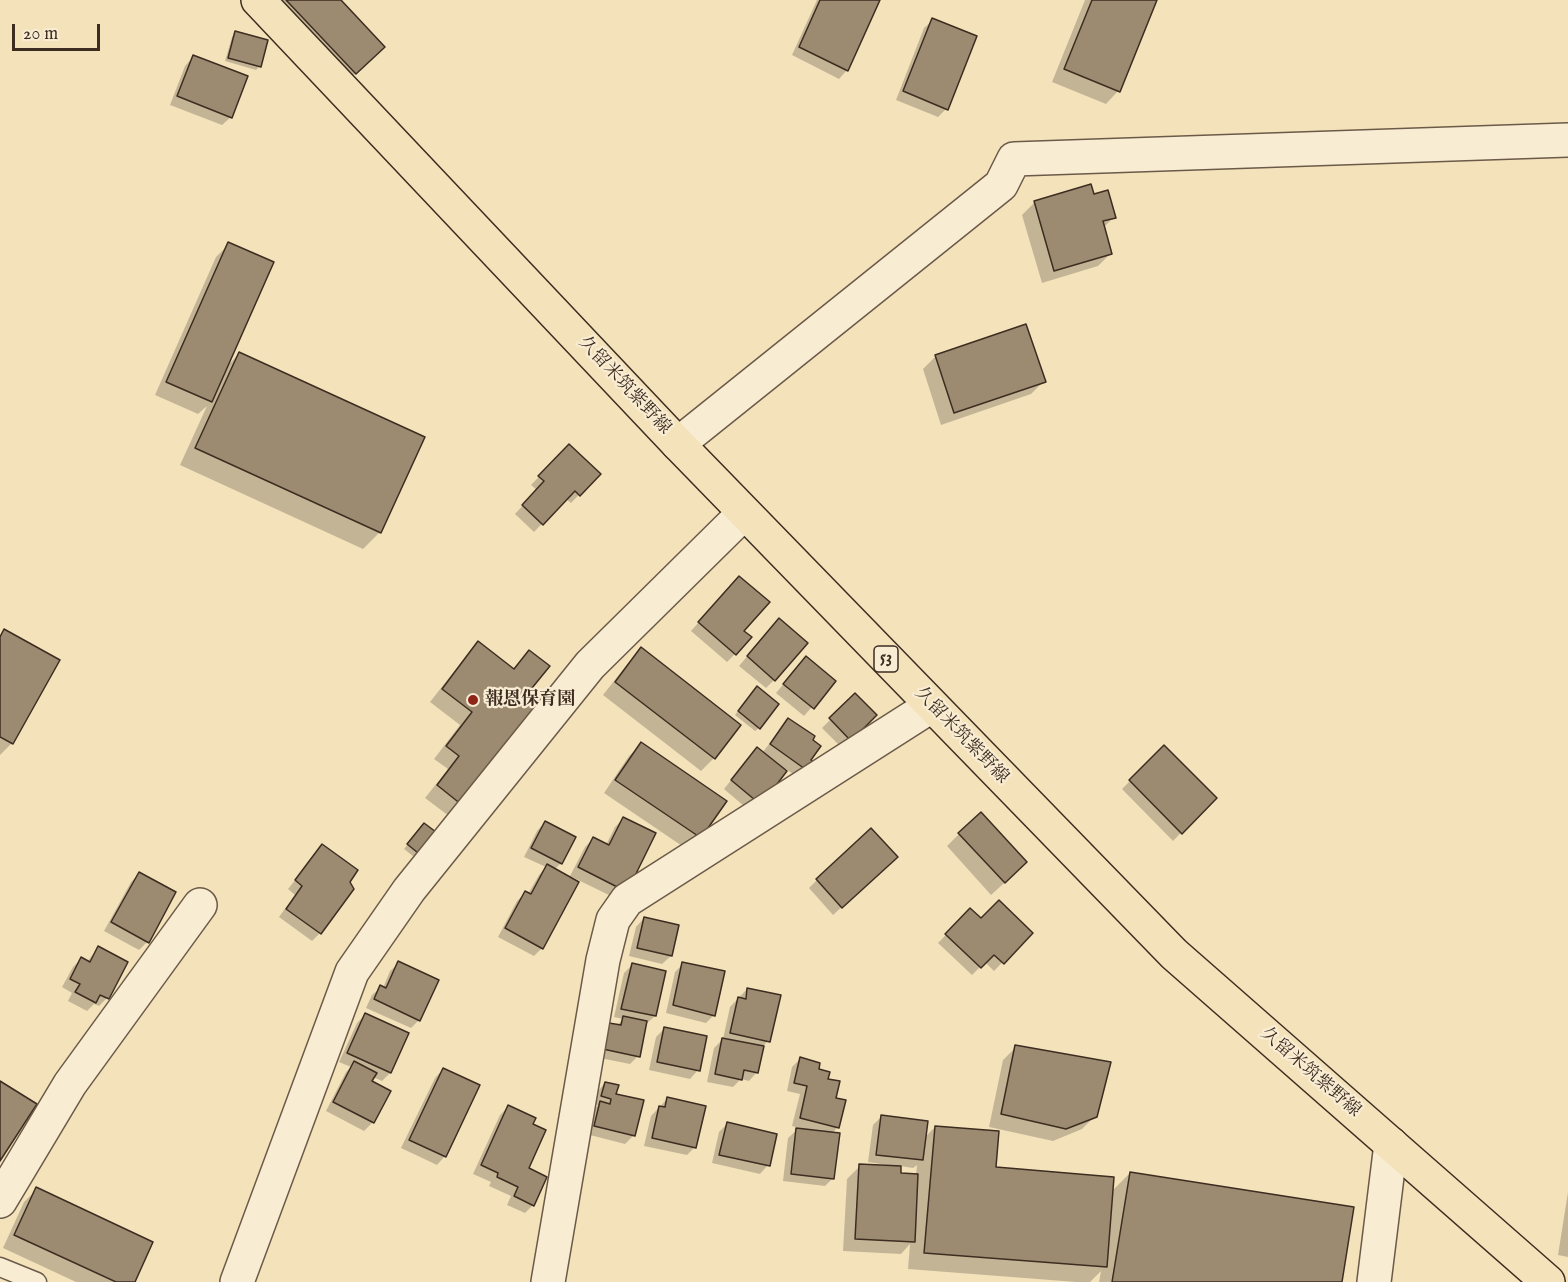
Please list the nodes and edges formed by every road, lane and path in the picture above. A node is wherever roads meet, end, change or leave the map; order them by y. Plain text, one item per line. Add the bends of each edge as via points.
1 (258, 0) edge
2 (1568, 140) edge
3 (678, 444) junction
4 (744, 513) junction
5 (931, 706) junction
6 (200, 905) dead end
7 (1391, 1144) junction
8 (0, 1201) edge
9 (0, 1267) edge
10 (37, 1282) edge
11 (237, 1282) edge
12 (548, 1282) edge
13 (1374, 1282) edge
14 (1548, 1282) edge

1 - 3 main road, 久留米筑紫野線 / 53
2 - 3 street via 1014,159 1001,185
3 - 4 main road, 久留米筑紫野線 / 53
4 - 5 main road, 久留米筑紫野線 / 53
4 - 11 street via 590,664 409,890 352,972
5 - 7 main road, 久留米筑紫野線 / 53 via 1174,954
5 - 12 street via 627,900 613,920
6 - 8 street via 70,1084
7 - 13 street
7 - 14 main road, 久留米筑紫野線 / 53
9 - 10 lane

